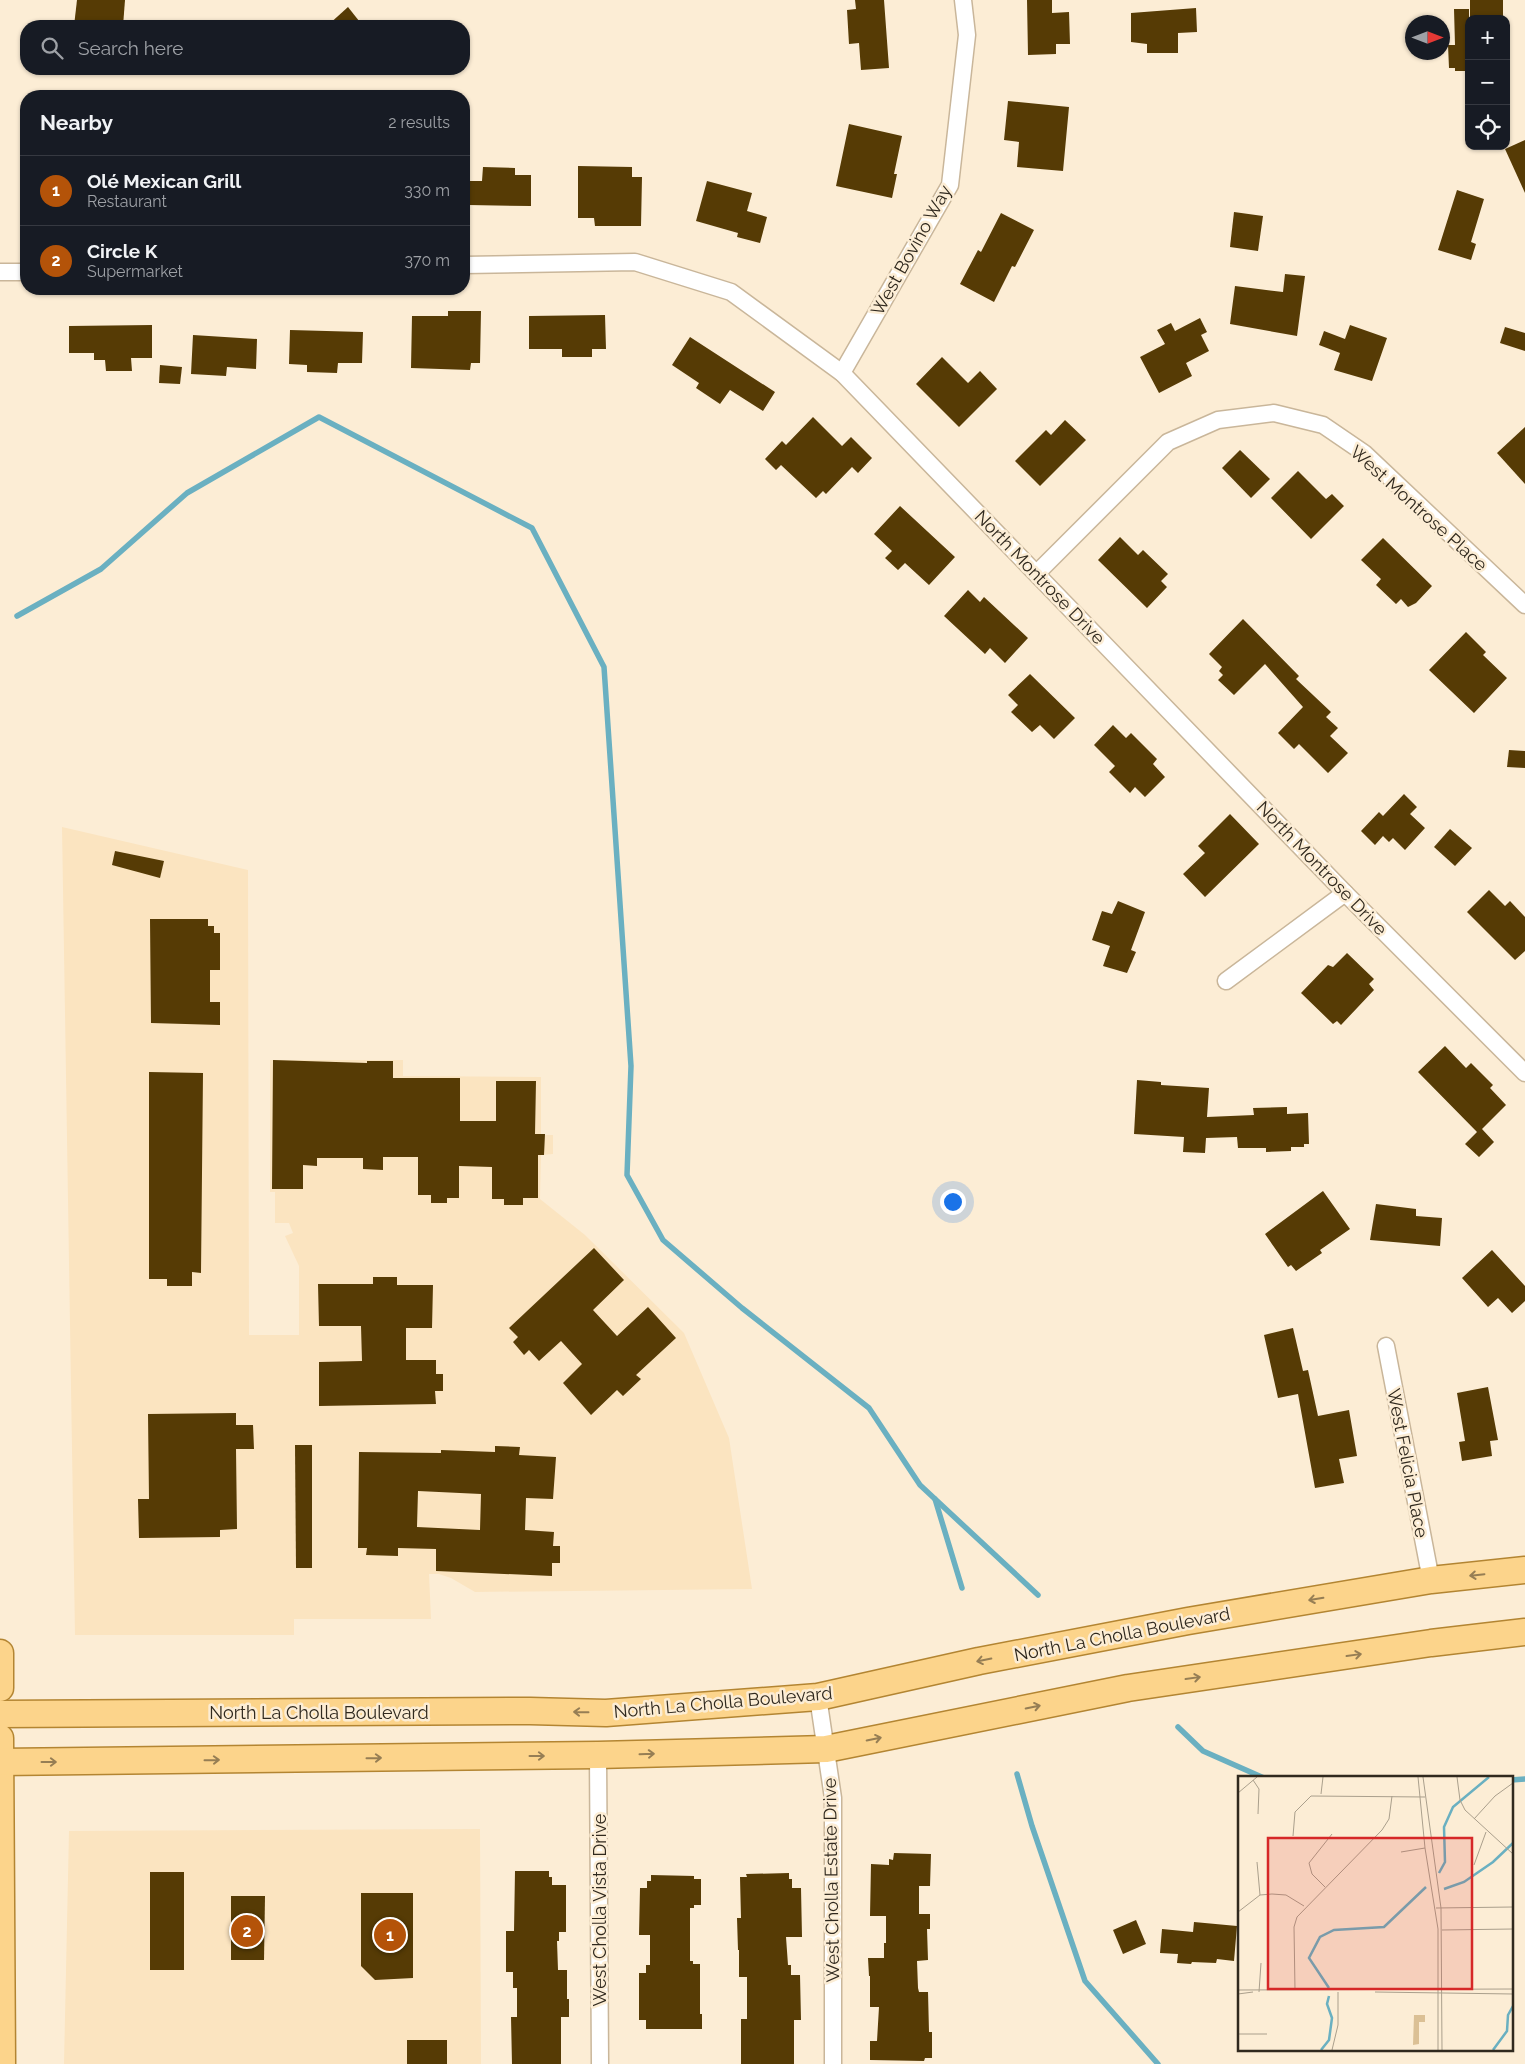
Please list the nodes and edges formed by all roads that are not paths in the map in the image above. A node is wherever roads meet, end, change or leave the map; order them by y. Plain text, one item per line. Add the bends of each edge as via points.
1 (963, 0) edge
2 (470, 265) edge
3 (0, 272) edge
4 (20, 272) edge
5 (842, 373) junction
6 (1037, 573) junction
7 (1525, 605) edge
8 (1345, 893) junction
9 (1226, 981) dead end
10 (1525, 1073) edge
11 (1386, 1346) dead end
12 (1525, 1570) edge
13 (1431, 1580) junction
14 (1525, 1632) edge
15 (0, 1653) edge
16 (0, 1688) edge
17 (818, 1697) junction
18 (0, 1714) edge
19 (0, 1738) edge
20 (826, 1749) junction
21 (598, 1755) junction
22 (0, 1762) edge
23 (2, 2064) edge
24 (600, 2064) edge
25 (833, 2064) edge

1 - 5 street, West Bovino Way via 966,35 950,185
2 - 5 street, North Montrose Drive via 635,262 731,292
3 - 4 street
5 - 6 street, North Montrose Drive
6 - 7 street, West Montrose Place via 1168,442 1218,420 1274,413 1323,425 1364,453
6 - 8 street, North Montrose Drive
8 - 9 street
8 - 10 street, North Montrose Drive
11 - 13 street, West Felicia Place
12 -> 13 main road, North La Cholla Boulevard
13 -> 17 main road, North La Cholla Boulevard via 978,1661
20 -> 14 main road via 1128,1688
15 - 16 main road
17 -> 18 main road, North La Cholla Boulevard via 606,1712
17 - 20 street, West Cholla Estate Drive
19 - 22 main road
21 -> 20 main road
20 - 25 street, West Cholla Estate Drive via 833,1798
22 -> 21 main road
21 - 24 street, West Cholla Vista Drive
22 - 23 main road

